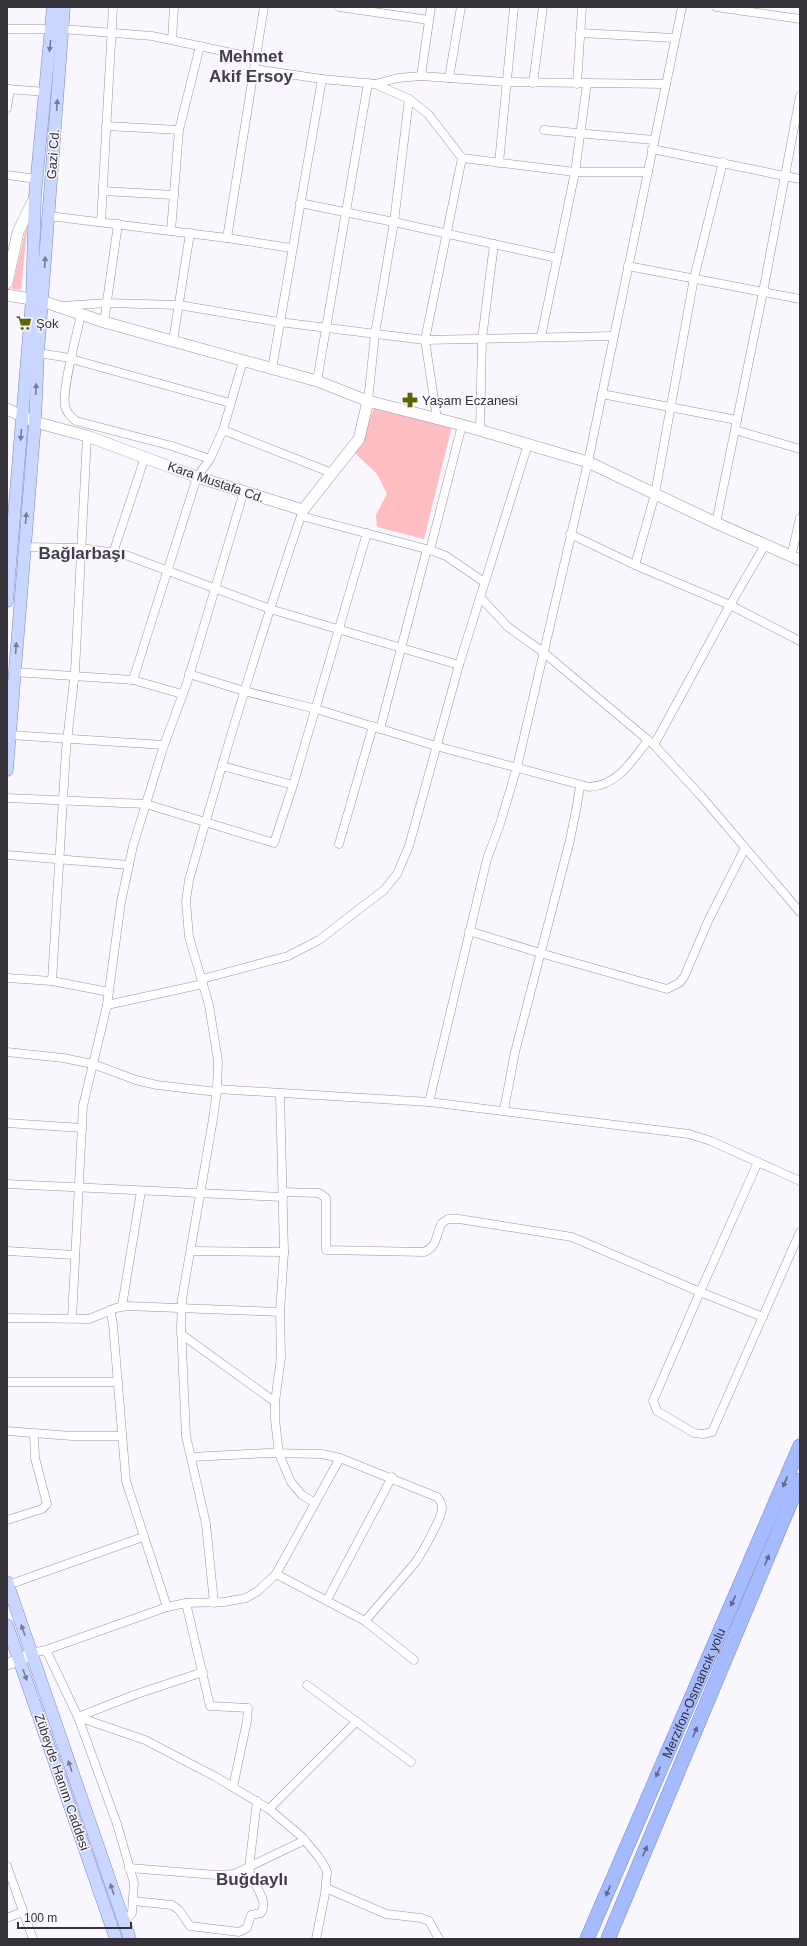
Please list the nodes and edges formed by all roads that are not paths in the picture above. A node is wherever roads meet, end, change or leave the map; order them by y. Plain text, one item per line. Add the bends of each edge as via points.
1 (53, 7) edge
2 (64, 7) edge
3 (113, 7) edge
4 (174, 7) edge
5 (264, 7) edge
6 (339, 7) edge
7 (431, 7) edge
8 (461, 7) edge
9 (514, 7) edge
10 (543, 7) edge
11 (582, 7) edge
12 (682, 7) edge
13 (716, 7) edge
14 (385, 10) edge
15 (800, 19) edge
16 (429, 20) junction
17 (7, 29) edge
18 (57, 29) junction
19 (111, 33) junction
20 (580, 33) junction
21 (675, 38) junction
22 (172, 40) junction
23 (200, 46) junction
24 (256, 58) junction
25 (254, 69) junction
26 (421, 76) junction
27 (450, 78) junction
28 (322, 79) junction
29 (506, 82) junction
30 (533, 83) junction
31 (372, 84) junction
32 (577, 84) junction
33 (587, 84) junction
34 (666, 84) junction
35 (9, 89) edge
36 (46, 92) junction
37 (800, 96) edge
38 (409, 99) junction
39 (7, 108) edge
40 (106, 126) junction
41 (178, 130) junction
42 (544, 130) dead end
43 (580, 133) junction
44 (654, 140) junction
45 (652, 149) junction
46 (462, 158) junction
47 (723, 162) junction
48 (499, 163) junction
49 (575, 172) junction
50 (648, 172) junction
51 (7, 175) edge
52 (784, 175) junction
53 (37, 179) junction
54 (800, 179) edge
55 (103, 191) junction
56 (174, 195) junction
57 (35, 196) junction
58 (300, 203) junction
59 (346, 212) junction
60 (48, 216) junction
61 (101, 222) junction
62 (394, 222) junction
63 (118, 224) junction
64 (171, 231) junction
65 (190, 233) junction
66 (446, 233) junction
67 (227, 238) junction
68 (494, 244) junction
69 (291, 248) junction
70 (10, 250) edge
71 (557, 258) junction
72 (628, 266) junction
73 (694, 278) junction
74 (7, 283) edge
75 (763, 292) junction
76 (7, 295) edge
77 (800, 299) edge
78 (37, 300) junction
79 (107, 303) junction
80 (179, 305) junction
81 (56, 306) junction
82 (81, 314) junction
83 (104, 322) junction
84 (280, 322) junction
85 (327, 328) junction
86 (376, 334) junction
87 (614, 336) junction
88 (541, 337) junction
89 (482, 339) junction
90 (425, 340) junction
91 (173, 341) junction
92 (38, 353) junction
93 (72, 359) junction
94 (243, 361) junction
95 (272, 369) junction
96 (317, 381) junction
97 (602, 394) junction
98 (368, 401) junction
99 (230, 403) junction
100 (671, 407) junction
101 (7, 409) edge
102 (23, 416) junction
103 (437, 419) junction
104 (737, 420) junction
105 (35, 422) junction
106 (462, 426) junction
107 (223, 430) junction
108 (480, 430) junction
109 (735, 430) junction
110 (87, 436) junction
111 (528, 444) junction
112 (800, 449) edge
113 (145, 457) junction
114 (210, 460) junction
115 (588, 462) junction
116 (332, 473) junction
117 (197, 477) junction
118 (12, 486) edge
119 (244, 492) junction
120 (655, 494) junction
121 (302, 513) junction
122 (800, 518) edge
123 (716, 523) junction
124 (367, 533) junction
125 (570, 534) junction
126 (765, 545) junction
127 (24, 547) junction
128 (80, 548) junction
129 (9, 550) edge
130 (429, 550) junction
131 (113, 553) junction
132 (796, 558) edge
133 (635, 565) junction
134 (167, 571) junction
135 (484, 582) junction
136 (215, 590) junction
137 (480, 597) junction
138 (7, 601) edge
139 (730, 605) junction
140 (270, 609) junction
141 (340, 629) junction
142 (800, 641) edge
143 (400, 648) junction
144 (543, 652) junction
145 (459, 665) junction
146 (14, 672) junction
147 (189, 674) junction
148 (74, 675) junction
149 (133, 680) junction
150 (244, 691) junction
151 (182, 694) junction
152 (316, 709) junction
153 (376, 728) junction
154 (10, 735) junction
155 (68, 738) junction
156 (651, 742) junction
157 (164, 745) junction
158 (436, 746) junction
159 (222, 766) junction
160 (517, 768) junction
161 (7, 770) edge
162 (293, 785) junction
163 (580, 786) junction
164 (7, 798) edge
165 (63, 799) junction
166 (146, 804) junction
167 (206, 822) junction
168 (339, 844) dead end
169 (745, 848) junction
170 (7, 855) edge
171 (60, 858) junction
172 (129, 865) junction
173 (800, 912) edge
174 (469, 931) junction
175 (540, 953) junction
176 (7, 978) edge
177 (52, 981) junction
178 (202, 981) junction
179 (109, 992) junction
180 (107, 1005) junction
181 (7, 1052) edge
182 (93, 1064) junction
183 (217, 1090) junction
184 (280, 1094) junction
185 (429, 1102) junction
186 (504, 1110) junction
187 (7, 1124) edge
188 (82, 1128) junction
189 (758, 1162) junction
190 (800, 1181) edge
191 (7, 1184) edge
192 (78, 1188) junction
193 (141, 1191) junction
194 (201, 1194) junction
195 (283, 1194) junction
196 (800, 1232) edge
197 (7, 1251) edge
198 (192, 1251) junction
199 (284, 1252) junction
200 (75, 1255) junction
201 (700, 1292) junction
202 (122, 1306) junction
203 (181, 1309) junction
204 (110, 1310) junction
205 (280, 1312) junction
206 (763, 1317) junction
207 (7, 1318) edge
208 (72, 1318) junction
209 (181, 1334) junction
210 (7, 1382) edge
211 (118, 1382) junction
212 (275, 1402) junction
213 (7, 1431) edge
214 (34, 1434) junction
215 (122, 1436) junction
216 (800, 1446) edge
217 (279, 1454) junction
218 (191, 1457) junction
219 (340, 1458) junction
220 (392, 1477) junction
221 (800, 1480) edge
222 (315, 1503) junction
223 (7, 1520) edge
224 (143, 1537) junction
225 (276, 1574) junction
226 (8, 1583) edge
227 (327, 1600) junction
228 (186, 1603) junction
229 (214, 1603) junction
230 (167, 1607) junction
231 (365, 1621) junction
232 (7, 1625) edge
233 (46, 1650) junction
234 (31, 1653) junction
235 (20, 1660) junction
236 (414, 1660) dead end
237 (7, 1664) edge
238 (203, 1672) junction
239 (308, 1685) dead end
240 (78, 1717) junction
241 (356, 1722) junction
242 (411, 1762) dead end
243 (233, 1787) junction
244 (257, 1801) junction
245 (269, 1809) junction
246 (305, 1840) junction
247 (7, 1866) edge
248 (129, 1868) junction
249 (249, 1868) junction
250 (326, 1888) junction
251 (133, 1901) junction
252 (22, 1912) junction
253 (7, 1918) edge
254 (594, 1921) junction
255 (124, 1922) junction
256 (614, 1924) junction
257 (237, 1935) edge
258 (33, 1939) edge
259 (116, 1939) edge
260 (130, 1939) edge
261 (316, 1939) edge
262 (439, 1939) edge
263 (579, 1939) edge
264 (587, 1939) edge
265 (608, 1939) edge
266 (613, 1939) edge

1 - 18 main road, Gazi Cd.
2 - 18 main road, Gazi Cd.
3 - 19 street
4 - 22 street
5 - 24 street
6 - 14 street
7 - 16 street
8 - 27 street
9 - 29 street
10 - 30 street
11 - 20 street
12 - 21 street
13 - 15 street
14 - 16 street
16 - 26 street
17 - 18 street
18 - 19 street
18 -> 36 main road, Gazi Cd.
60 -> 18 main road, Gazi Cd.
19 - 22 street
19 - 40 street
20 - 21 street
20 - 32 street
21 - 34 street
22 - 23 street
23 - 24 street
23 - 41 street
24 - 25 street
25 - 28 street
25 - 67 street
26 - 27 street
26 - 31 street
27 - 29 street
28 - 31 street
28 - 58 street
29 - 30 street
29 - 48 street
30 - 32 street
31 - 38 street
31 - 59 street
32 - 33 street
33 - 34 street
33 - 43 street
34 - 44 street
35 - 36 street
35 - 39 street
36 - 53 main road, Gazi Cd.
37 - 52 street
38 - 46 street via 428,114
38 - 62 street
40 - 41 street
40 - 55 street
41 - 56 street
42 - 43 street
43 - 44 street
43 - 49 street
44 - 45 street
45 - 47 street
45 - 50 street
46 - 48 street
46 - 66 street
47 - 52 street
47 - 73 street
48 - 49 street
49 - 50 street
49 - 71 street
50 - 72 street
51 - 53 street
52 - 54 street
52 - 75 street
53 - 57 main road, Gazi Cd.
55 - 56 street
55 - 61 street
56 - 64 street
57 - 70 street
57 - 78 main road, Gazi Cd.
58 - 59 street
58 - 69 street
59 - 62 street
59 - 85 street
60 - 61 street
78 -> 60 main road, Gazi Cd.
61 - 63 street
62 - 66 street
62 - 86 street
63 - 64 street
63 - 79 street
64 - 65 street
65 - 67 street
65 - 80 street
66 - 68 street
66 - 90 street
67 - 69 street
68 - 71 street
68 - 89 street
69 - 84 street
70 - 74 street
71 - 88 street
72 - 73 street
72 - 87 street
73 - 75 street
73 - 100 street
75 - 77 street
75 - 104 street
76 - 78 street
78 - 81 street
78 - 92 main road
78 - 102 main road
79 - 80 street
79 - 81 street
79 - 83 street
80 - 84 street
80 - 91 street
81 - 82 street
82 - 83 street
82 - 93 street
83 - 91 street
84 - 85 street
84 - 95 street
85 - 86 street
85 - 96 street
86 - 90 street
86 - 98 street
87 - 88 street
87 - 97 street
88 - 89 street
89 - 90 street
89 - 108 street
90 - 103 street
91 - 94 street
92 - 93 street
105 -> 92 main road
93 - 99 street
93 - 114 street via 65,400 69,415 76,421 172,446
94 - 95 street
94 - 99 street
95 - 96 street
96 - 98 street
97 - 100 street
97 - 115 street
98 - 103 street
98 - 116 street via 359,439
99 - 107 street
100 - 104 street
100 - 120 street
101 - 102 street, Kara Mustafa Cd.
102 - 105 street, Kara Mustafa Cd.
102 -> 118 main road
103 - 106 street
104 - 109 street
105 - 110 street, Kara Mustafa Cd.
127 -> 105 main road
106 - 108 street
106 - 130 street
107 - 114 street
107 - 116 street
108 - 111 street
109 - 112 street
109 - 123 street
110 - 113 street, Kara Mustafa Cd.
110 - 128 street
111 - 115 street
111 - 135 street
113 - 117 street, Kara Mustafa Cd.
113 - 131 street
114 - 117 street
115 - 120 street
115 - 125 street
116 - 121 street
117 - 119 street, Kara Mustafa Cd.
117 - 134 street
118 - 129 main road
119 - 121 street, Kara Mustafa Cd.
119 - 136 street
120 - 123 street
120 - 133 street
121 - 124 street
121 - 140 street
122 - 132 street
123 - 126 street
124 - 130 street
124 - 141 street
125 - 133 street
125 - 144 street
126 - 132 street
126 - 139 street
127 - 128 street
146 -> 127 main road
128 - 131 street
128 - 148 street
129 - 138 main road
130 - 135 street via 446,556
130 - 143 street
131 - 134 street
133 - 139 street
134 - 136 street
134 - 149 street
135 - 137 street
136 - 140 street
136 - 147 street
137 - 144 street via 508,627
137 - 145 street
139 - 142 street
139 - 156 street
140 - 141 street
140 - 150 street
141 - 143 street
141 - 152 street
143 - 145 street
143 - 153 street
144 - 156 street
144 - 160 street
145 - 158 street
146 - 148 street
146 - 154 main road
147 - 150 street
147 - 151 street
148 - 149 street
148 - 155 street
149 - 151 street
150 - 152 street
150 - 159 street
151 - 157 street
152 - 153 street
152 - 162 street
153 - 158 street
153 - 168 street
154 - 155 street
154 - 161 main road
155 - 157 street
155 - 165 street
156 - 163 street via 611,782 597,787
156 - 169 street via 702,796
157 - 166 street
158 - 160 street
158 - 178 street via 406,856 397,874 384,890 319,940 298,952
159 - 162 street
159 - 167 street
160 - 163 street
160 - 174 street via 487,859
162 - 167 street via 274,843
163 - 175 street via 570,840
164 - 165 street
165 - 166 street
165 - 171 street
166 - 167 street
166 - 172 street
167 - 178 street via 189,880 186,901 189,937
169 - 173 street
169 - 175 street via 709,919 684,977 674,986 667,989
170 - 171 street
171 - 172 street
171 - 177 street
172 - 179 street via 121,902
174 - 175 street
174 - 185 street
175 - 186 street via 515,1052
176 - 177 street
177 - 179 street
178 - 180 street
178 - 183 street via 218,1061
179 - 180 street
180 - 182 street
181 - 182 street
182 - 183 street via 157,1085
182 - 188 street via 83,1106
183 - 184 street
183 - 194 street
184 - 185 street
184 - 195 street
185 - 186 street
186 - 189 street via 688,1134 711,1141
187 - 188 street
188 - 192 street
189 - 190 street
189 - 201 street
191 - 192 street
192 - 193 street
192 - 200 street
193 - 194 street
193 - 202 street
194 - 195 street
194 - 198 street
195 - 199 street
195 - 201 street via 319,1193 324,1196 327,1205 326,1250 424,1252 436,1243 442,1223 448,1219 459,1219 572,1237
196 - 206 street
197 - 200 street
198 - 199 street
198 - 203 street
199 - 205 street
200 - 208 street
201 - 206 street
201 - 206 street via 653,1401 657,1410 694,1432 712,1432
202 - 203 street
202 - 204 street
203 - 205 street
203 - 209 street
204 - 208 street via 88,1319
204 - 211 street
205 - 212 street via 281,1357
207 - 208 street
209 - 212 street
209 - 218 street via 186,1436
210 - 211 street
211 - 215 street
212 - 217 street
213 - 214 street
214 - 215 street
214 - 223 street via 35,1458 47,1504 42,1509
215 - 224 street via 126,1481
216 -> 254 highway, Merzifon-Osmancık yolu
217 - 218 street
217 - 219 street via 322,1454
217 - 222 street via 296,1489
218 - 229 street via 206,1524
219 - 220 street
219 - 222 street
220 - 227 street
220 - 231 street via 436,1497 442,1509 416,1563
256 -> 221 highway, Merzifon-Osmancık yolu
222 - 225 street
224 - 226 street
224 - 230 street
225 - 227 street
225 - 229 street via 253,1595 240,1600
234 -> 226 main road
227 - 231 street
228 - 229 street
228 - 230 street
228 - 238 street
230 - 233 street
231 - 236 street
232 - 235 main road, Zübeyde Hanım Caddesi
233 - 234 street
233 - 240 street
234 - 235 street
255 -> 234 main road
235 - 237 street
235 -> 259 main road, Zübeyde Hanım Caddesi
238 - 240 street
238 - 243 street via 210,1706 248,1708
239 - 241 street
240 - 243 street via 145,1740
240 - 248 street via 117,1824
241 - 242 street
241 - 245 street
243 - 244 street
244 - 245 street
244 - 249 street
245 - 246 street
246 - 249 street
246 - 250 street via 326,1867
247 - 252 street
248 - 249 street via 225,1875
248 - 251 street via 134,1883
249 - 257 street via 253,1883 262,1895 264,1907 261,1913 251,1915 247,1928
250 - 261 street
250 - 262 street via 380,1912 429,1921
251 - 255 street via 132,1912
251 - 257 street via 172,1905 179,1910 190,1926
252 - 253 street
252 - 258 street
254 - 263 highway
254 - 264 highway, Merzifon-Osmancık yolu
255 - 260 main road
256 - 265 highway, Merzifon-Osmancık yolu
256 - 266 highway

